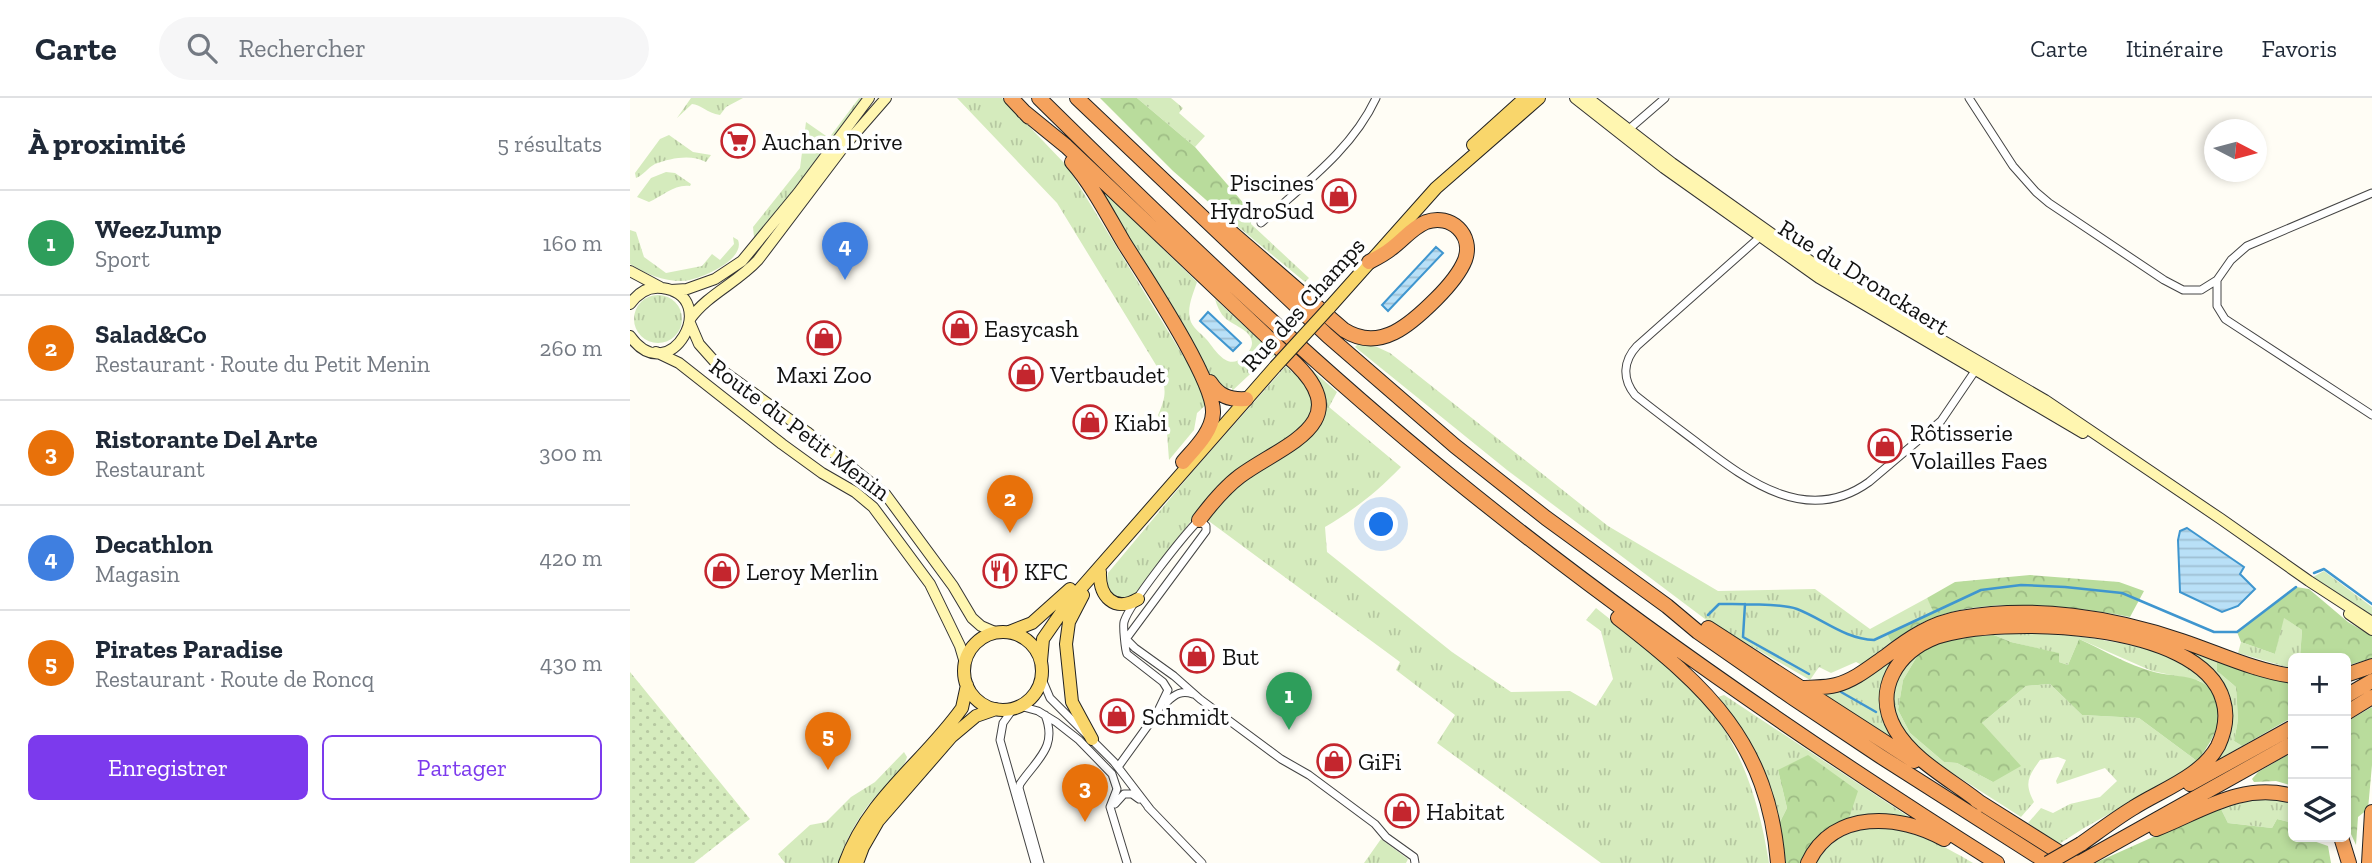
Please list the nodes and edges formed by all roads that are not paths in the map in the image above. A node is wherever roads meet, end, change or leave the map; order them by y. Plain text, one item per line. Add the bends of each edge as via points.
1 (869, 98) edge
2 (886, 98) edge
3 (1011, 98) edge
4 (1039, 98) edge
5 (1077, 98) edge
6 (1376, 98) edge
7 (1525, 98) edge
8 (1539, 98) edge
9 (1575, 98) edge
10 (1588, 98) edge
11 (1665, 98) edge
12 (1969, 98) edge
13 (1023, 111) junction
14 (1097, 117) junction
15 (1628, 130) junction
16 (1436, 188) junction
17 (2372, 193) edge
18 (1262, 223) dead end
19 (1764, 234) junction
20 (1369, 262) junction
21 (630, 271) edge
22 (2217, 281) junction
23 (630, 288) edge
24 (667, 289) junction
25 (631, 302) edge
26 (690, 321) junction
27 (631, 337) edge
28 (656, 352) junction
29 (1978, 365) junction
30 (1198, 367) junction
31 (1246, 400) junction
32 (2372, 415) edge
33 (1202, 448) junction
34 (1183, 462) junction
35 (1199, 520) junction
36 (1115, 548) junction
37 (1544, 551) junction
38 (1100, 572) junction
39 (2309, 581) junction
40 (1138, 599) junction
41 (1667, 606) junction
42 (2372, 621) edge
43 (2372, 630) edge
44 (995, 632) junction
45 (1009, 632) junction
46 (1126, 639) junction
47 (1041, 662) junction
48 (965, 663) junction
49 (2372, 666) edge
50 (2351, 673) edge
51 (2288, 675) edge
52 (1042, 679) junction
53 (2372, 681) edge
54 (967, 685) junction
55 (1804, 688) junction
56 (2351, 693) edge
57 (1195, 695) junction
58 (2372, 697) edge
59 (1017, 707) junction
60 (996, 709) junction
61 (2351, 710) edge
62 (1157, 713) junction
63 (1044, 715) junction
64 (2288, 730) edge
65 (1092, 739) junction
66 (2288, 746) edge
67 (1118, 766) junction
68 (2288, 795) edge
69 (1983, 805) junction
70 (1150, 809) junction
71 (2372, 812) edge
72 (1112, 814) junction
73 (2343, 842) edge
74 (2081, 844) junction
75 (2096, 854) junction
76 (845, 863) edge
77 (857, 863) edge
78 (1035, 863) edge
79 (1040, 863) edge
80 (1127, 863) edge
81 (1202, 863) edge
82 (1415, 863) edge
83 (1778, 863) edge
84 (1808, 863) edge
85 (1997, 863) edge
86 (2048, 863) edge
87 (2077, 863) edge
88 (2349, 863) edge
89 (2369, 863) edge

1 - 24 street via 742,261 715,279 687,289
2 - 26 street via 758,260 702,304
3 - 13 highway
4 - 37 highway via 1308,354
5 - 14 highway
6 - 18 street via 1351,141
7 - 16 main road, Rue des Champs via 1480,138
8 - 16 main road, Rue des Champs
9 - 19 street, Rue du Dronckaert via 1655,162
10 - 15 street, Rue du Dronckaert
11 - 15 street
12 - 22 street via 2018,173 2049,203 2182,290 2201,290
13 - 30 highway via 1082,176
13 - 35 highway via 1066,146 1316,388 1320,409 1311,428 1236,480
14 - 20 highway via 1354,336 1387,337 1419,317 1456,276 1467,244 1452,222 1432,221
14 - 41 highway via 1288,300 1405,404 1546,518
15 - 19 street, Rue du Dronckaert
16 - 20 main road, Rue des Champs
17 - 22 street via 2247,246
19 - 29 street, Rue du Dronckaert
19 - 29 street via 1637,346 1626,366 1626,378 1635,395 1746,479 1772,492 1807,499 1832,498 1856,490 1941,421
20 - 31 main road, Rue des Champs, bridge
21 - 24 street
22 - 32 street via 2217,306 2225,319
23 - 25 street
24 - 25 street via 648,289
24 - 26 street, Route du Petit Menin via 685,302
26 - 28 street via 680,343
26 - 44 street, Route du Petit Menin via 699,344 723,371 886,495 969,614
27 - 28 street, Route du Petit Menin
28 - 48 street, Route du Petit Menin via 679,363 782,444 873,506 930,584
29 - 39 street, Rue du Dronckaert via 2054,406
30 - 31 highway via 1217,392
30 - 34 highway via 1213,415 1204,437
31 - 33 main road, Rue des Champs
33 - 34 main road, Rue des Champs
33 - 36 main road, Rue des Champs
34 - 45 main road, Rue des Champs via 1055,605 1028,626
35 - 40 street
35 - 46 street via 1206,531
36 - 38 main road
36 - 47 main road, Rue des Champs via 1045,634
37 - 83 highway via 1578,586 1686,673 1723,712 1762,785
37 - 85 highway via 1743,696
38 - 40 main road via 1101,588 1108,599 1121,604
38 - 65 main road via 1076,606 1066,636 1072,702
39 - 42 street, Rue du Dronckaert
39 - 43 street, Rue du Dronckaert
40 - 46 street via 1124,622
41 - 55 highway
41 - 86 highway via 1839,729
44 - 45 main road
44 - 48 main road via 975,643
45 - 47 main road via 1030,642
46 - 57 street
46 - 62 street via 1126,654 1168,688
47 - 52 main road
48 - 54 main road
49 - 50 highway
51 - 55 highway via 2140,628 2027,613 1944,622 1919,633 1847,681
52 - 59 main road via 1032,697
52 - 65 street via 1050,698
53 - 56 highway
54 - 60 main road via 978,701
54 - 76 main road via 962,708 868,815
55 - 69 highway
57 - 62 street via 1176,694
57 - 82 street via 1373,822 1414,857
58 - 61 highway
59 - 60 main road
59 - 63 street
59 - 78 street via 1000,728 1000,740
60 - 77 main road via 976,716 951,737 878,821
62 - 67 street
63 - 72 street via 1079,740 1112,774 1117,786 1110,803
63 - 79 street via 1050,740 1019,788
64 - 74 highway
65 - 67 street
66 - 75 highway
67 - 70 street
68 - 75 highway via 2261,792 2224,799
69 - 74 highway via 1914,754 1891,720 1886,701 1889,680 1912,650 1962,631 2048,626 2138,640 2192,660 2210,675 2224,702 2225,727 2215,751 2193,773
69 - 87 highway
70 - 72 street via 1125,794 1114,804
70 - 81 street
71 - 89 highway
72 - 80 street
73 - 88 highway
74 - 86 highway, bridge
75 - 87 highway
84 - 85 highway via 1836,832 1878,820 1927,831

